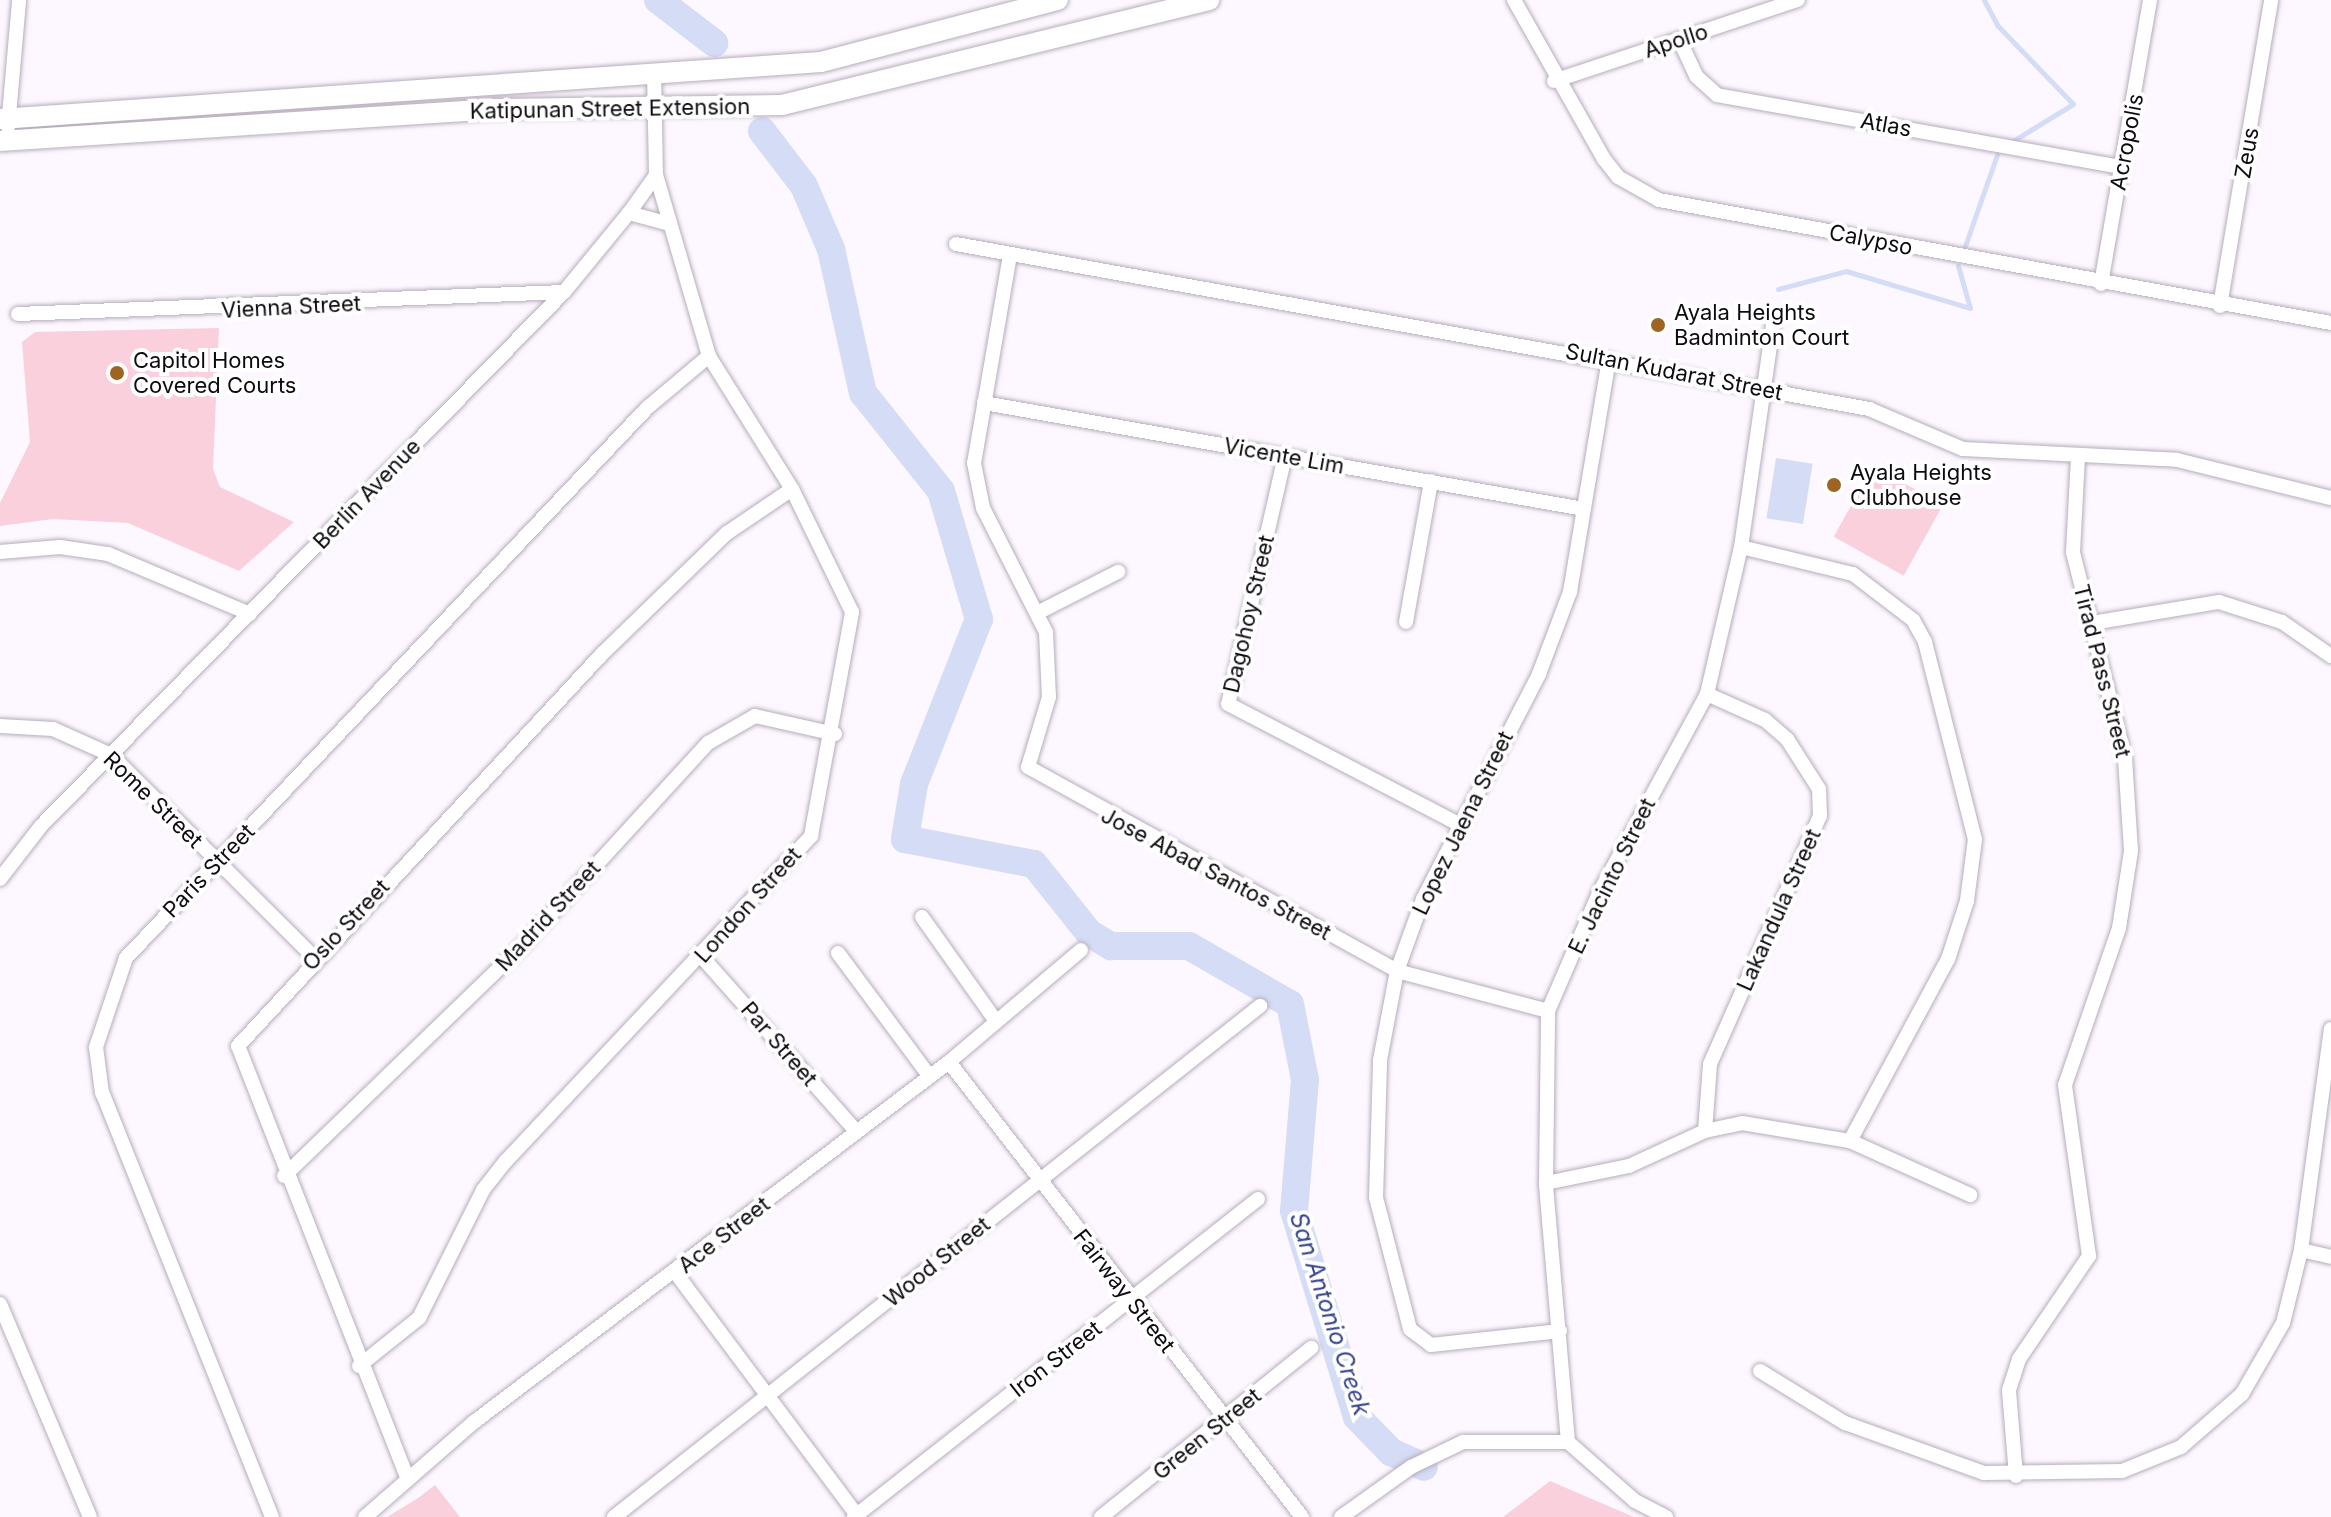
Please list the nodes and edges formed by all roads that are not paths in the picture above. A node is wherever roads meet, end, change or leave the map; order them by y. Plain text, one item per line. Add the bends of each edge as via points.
1 (19, 0) edge
2 (1058, 0) edge
3 (1209, 0) edge
4 (1514, 0) edge
5 (1798, 0) edge
6 (2150, 0) edge
7 (2271, 0) edge
8 (1680, 41) junction
9 (658, 75) junction
10 (1554, 81) junction
11 (661, 106) junction
12 (273, 113) junction
13 (4, 118) edge
14 (4, 140) edge
15 (2122, 167) junction
16 (656, 175) junction
17 (629, 213) junction
18 (667, 223) junction
19 (956, 244) dead end
20 (1010, 255) junction
21 (2101, 284) junction
22 (564, 292) junction
23 (2220, 306) junction
24 (18, 314) dead end
25 (2331, 323) edge
26 (1773, 325) dead end
27 (709, 356) junction
28 (1609, 359) junction
29 (1761, 387) junction
30 (984, 403) junction
31 (2078, 455) junction
32 (1285, 456) junction
33 (1431, 481) junction
34 (792, 489) junction
35 (2331, 498) edge
36 (1584, 509) junction
37 (1741, 547) junction
38 (0, 552) edge
39 (1118, 572) dead end
40 (1039, 612) junction
41 (250, 614) junction
42 (1406, 622) dead end
43 (2092, 623) junction
44 (2331, 656) edge
45 (1707, 694) junction
46 (0, 726) edge
47 (835, 734) junction
48 (111, 755) junction
49 (1459, 824) junction
50 (218, 863) junction
51 (0, 879) edge
52 (922, 917) dead end
53 (1081, 950) dead end
54 (838, 953) dead end
55 (702, 957) junction
56 (315, 958) junction
57 (1397, 971) junction
58 (1260, 1006) dead end
59 (1548, 1011) junction
60 (996, 1021) junction
61 (2331, 1029) edge
62 (949, 1062) junction
63 (2329, 1062) edge
64 (930, 1077) junction
65 (856, 1131) junction
66 (1705, 1131) junction
67 (1850, 1141) junction
68 (284, 1176) junction
69 (1038, 1182) junction
70 (1546, 1183) junction
71 (1970, 1195) dead end
72 (1258, 1199) dead end
73 (2301, 1250) junction
74 (2331, 1257) edge
75 (675, 1272) junction
76 (1131, 1300) junction
77 (0, 1304) edge
78 (1560, 1331) junction
79 (1311, 1348) dead end
80 (359, 1366) junction
81 (1760, 1371) dead end
82 (766, 1397) junction
83 (1225, 1421) junction
84 (1568, 1442) junction
85 (2016, 1476) junction
86 (407, 1477) junction
87 (856, 1516) edge
88 (90, 1517) edge
89 (272, 1517) edge
90 (365, 1517) edge
91 (614, 1517) edge
92 (1101, 1517) edge
93 (1302, 1517) edge
94 (1341, 1517) edge
95 (1666, 1517) edge

1 - 13 street
2 - 9 street, Katipunan Street Extension via 821,62
3 - 11 street, Katipunan Street Extension via 782,105
4 - 10 street, Calypso
5 - 8 street, Apollo
6 - 15 street, Acropolis
7 - 23 street, Zeus
8 - 10 street, Apollo
8 - 15 street, Atlas via 1696,76 1717,95
9 - 11 street
9 - 12 street, Katipunan Street Extension
10 - 21 street, Calypso via 1618,177 1659,200
11 - 12 street, Katipunan Street Extension
11 - 16 street
12 - 13 street, Katipunan Street Extension
12 - 14 street, Katipunan Street Extension
13 - 14 street
15 - 21 street, Acropolis
16 - 17 street, Berlin Avenue
16 - 18 street, London Street
17 - 18 street
17 - 22 street, Berlin Avenue
18 - 27 street, London Street
19 - 20 street, Sultan Kudarat Street
20 - 28 street, Sultan Kudarat Street
20 - 30 street
21 - 23 street, Calypso
22 - 24 street, Vienna Street via 178,313
22 - 41 street, Berlin Avenue
23 - 25 street, Calypso
26 - 29 street, E. Jacinto Street
27 - 34 street, London Street
27 - 50 street, Paris Street via 647,408
28 - 29 street, Sultan Kudarat Street
28 - 36 street, Lopez Jaena Street
29 - 31 street, Sultan Kudarat Street via 1869,409 1963,449
29 - 37 street, E. Jacinto Street
30 - 32 street, Vicente Lim
30 - 40 street via 974,463 983,508
31 - 35 street, Sultan Kudarat Street via 2177,460
31 - 43 street, Tirad Pass Street via 2073,552
32 - 33 street, Vicente Lim
32 - 49 street, Dagohoy Street via 1228,704
33 - 36 street, Vicente Lim
33 - 42 street
34 - 47 street, London Street via 852,612
34 - 56 street, Oslo Street via 727,533 602,654
36 - 49 street, Lopez Jaena Street via 1570,592 1544,660
37 - 45 street, E. Jacinto Street
37 - 67 street via 1853,574 1913,620 1925,642 1973,825 1967,901 1948,959
38 - 41 street via 60,547 108,554
39 - 40 street
40 - 57 street, Jose Abad Santos Street via 1052,668 1026,757 1035,776
41 - 48 street, Berlin Avenue
43 - 44 street via 2219,602 2282,622
43 - 85 street, Tirad Pass Street via 2125,758 2131,851 2119,928 2065,1085 2089,1256 2016,1369 2009,1429
45 - 59 street, E. Jacinto Street via 1599,893
45 - 66 street, Lakandula Street via 1765,720 1787,739 1819,789 1820,816 1710,1064
46 - 48 street, Rome Street via 53,729
47 - 55 street, London Street via 811,836
47 - 68 street, Madrid Street via 755,716 708,743 521,947
48 - 50 street, Rome Street
48 - 51 street, Berlin Avenue
49 - 57 street, Lopez Jaena Street
50 - 56 street, Rome Street
50 - 89 street, Paris Street via 126,958 96,1047 114,1139
52 - 60 street
53 - 60 street, Ace Street
54 - 64 street
55 - 65 street, Par Street
55 - 80 street, London Street via 506,1161 483,1190 419,1318
56 - 68 street, Oslo Street via 238,1046
57 - 59 street, Jose Abad Santos Street
57 - 78 street, Lopez Jaena Street via 1380,1060 1376,1198 1410,1329 1431,1345
58 - 69 street, Wood Street
59 - 70 street, E. Jacinto Street
60 - 62 street, Ace Street
61 - 63 street
62 - 64 street, Ace Street
62 - 69 street, Fairway Street
63 - 73 street
64 - 65 street, Ace Street
65 - 75 street, Ace Street
66 - 67 street via 1742,1123
66 - 70 street via 1629,1166
67 - 71 street
68 - 80 street, Oslo Street
69 - 76 street, Fairway Street
69 - 82 street, Wood Street
70 - 78 street, E. Jacinto Street
72 - 76 street, Iron Street
73 - 74 street
73 - 85 street via 2267,1359 2210,1428 2122,1471
75 - 82 street
75 - 86 street, Ace Street
76 - 83 street, Fairway Street
76 - 87 street, Iron Street
77 - 88 street
78 - 84 street, E. Jacinto Street
79 - 83 street, Green Street
80 - 86 street, Oslo Street
81 - 85 street via 1845,1423 1946,1466
82 - 87 street
82 - 91 street, Wood Street
83 - 92 street, Green Street
83 - 93 street, Fairway Street
84 - 94 street via 1463,1442 1411,1467
84 - 95 street via 1635,1501
86 - 90 street, Ace Street

